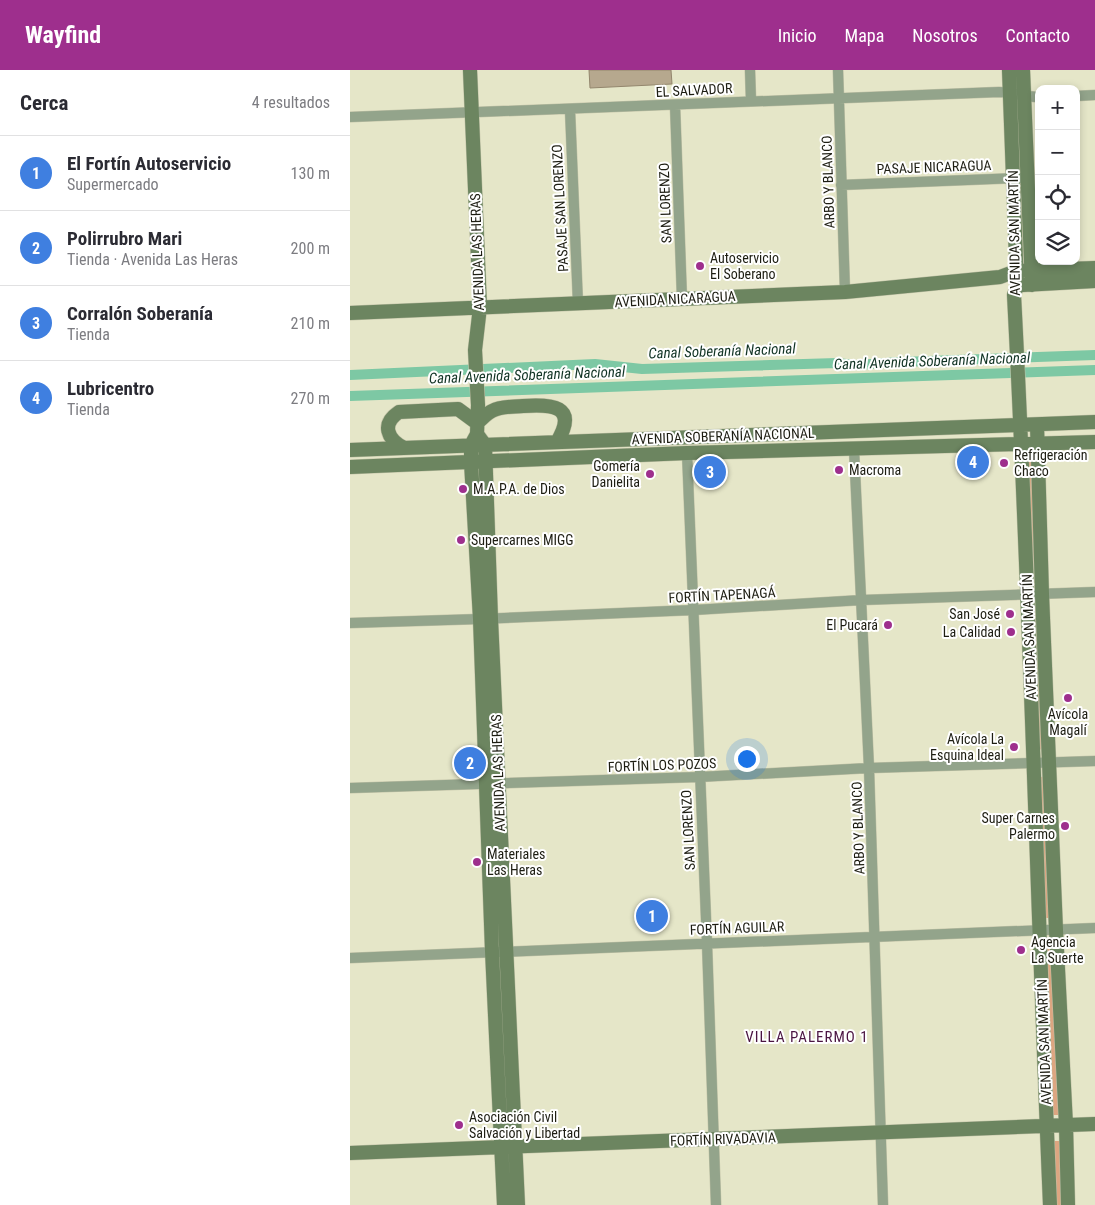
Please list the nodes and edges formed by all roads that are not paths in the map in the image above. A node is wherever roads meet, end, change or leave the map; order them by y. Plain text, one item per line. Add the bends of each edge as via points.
1 (470, 70) edge
2 (750, 70) edge
3 (838, 70) edge
4 (1009, 70) edge
5 (1023, 70) edge
6 (1010, 92) junction
7 (1095, 95) edge
8 (1080, 96) edge
9 (1023, 97) junction
10 (1035, 97) edge
11 (838, 98) junction
12 (752, 101) junction
13 (675, 105) junction
14 (570, 110) junction
15 (472, 113) junction
16 (350, 117) edge
17 (1013, 178) junction
18 (1028, 178) junction
19 (842, 184) junction
20 (1095, 268) edge
21 (1032, 270) junction
22 (1016, 271) junction
23 (1000, 276) junction
24 (1095, 281) edge
25 (1032, 285) junction
26 (1017, 286) junction
27 (845, 292) junction
28 (682, 299) junction
29 (578, 304) junction
30 (480, 307) junction
31 (350, 313) edge
32 (1095, 422) edge
33 (1020, 425) junction
34 (1037, 425) junction
35 (799, 433) junction
36 (478, 437) junction
37 (557, 442) junction
38 (1095, 442) edge
39 (1022, 444) junction
40 (1038, 444) junction
41 (404, 448) junction
42 (854, 449) junction
43 (350, 450) edge
44 (705, 453) junction
45 (687, 454) junction
46 (471, 462) junction
47 (486, 462) junction
48 (350, 468) edge
49 (1095, 592) edge
50 (1035, 594) junction
51 (862, 600) junction
52 (694, 610) junction
53 (486, 619) junction
54 (350, 623) edge
55 (1095, 761) edge
56 (1033, 763) junction
57 (1049, 763) junction
58 (869, 768) junction
59 (699, 777) junction
60 (493, 784) junction
61 (350, 788) edge
62 (1095, 928) edge
63 (1040, 930) junction
64 (1056, 930) junction
65 (875, 936) junction
66 (707, 943) junction
67 (499, 951) junction
68 (350, 958) edge
69 (1095, 1124) edge
70 (1066, 1125) junction
71 (1046, 1126) junction
72 (881, 1132) junction
73 (713, 1140) junction
74 (509, 1147) junction
75 (350, 1153) edge
76 (504, 1205) edge
77 (518, 1205) edge
78 (716, 1205) edge
79 (883, 1205) edge
80 (1050, 1205) edge
81 (1068, 1205) edge

1 - 15 main road, AVENIDA LAS HERAS
2 - 12 street
3 - 11 street, ARBO Y BLANCO
4 - 6 main road, AVENIDA SAN MARTÍN
5 - 9 main road, AVENIDA SAN MARTÍN
6 - 9 street, EL SALVADOR
6 - 11 street, EL SALVADOR
6 - 17 main road, AVENIDA SAN MARTÍN
7 - 8 street
9 - 10 street, EL SALVADOR
9 - 18 main road, AVENIDA SAN MARTÍN
11 - 12 street, EL SALVADOR
11 - 19 street, ARBO Y BLANCO
12 - 13 street, EL SALVADOR
13 - 14 street, EL SALVADOR
13 - 28 street, SAN LORENZO
14 - 15 street, EL SALVADOR
14 - 29 street, PASAJE SAN LORENZO
15 - 16 street, EL SALVADOR
15 - 30 main road, AVENIDA LAS HERAS
17 - 18 street, PASAJE NICARAGUA
17 - 19 street, PASAJE NICARAGUA
17 - 22 main road, AVENIDA SAN MARTÍN
18 - 21 main road, AVENIDA SAN MARTÍN
19 - 27 street, ARBO Y BLANCO
20 - 21 main road, AVENIDA NICARAGUA
21 - 22 main road, AVENIDA NICARAGUA
21 - 25 main road, AVENIDA SAN MARTÍN
22 - 23 main road, AVENIDA NICARAGUA
22 - 26 main road, AVENIDA SAN MARTÍN
23 - 26 main road
23 - 27 main road, AVENIDA NICARAGUA
24 - 25 main road
25 - 26 main road
26 - 33 main road, AVENIDA SAN MARTÍN via 1014,295
27 - 28 main road, AVENIDA NICARAGUA
28 - 29 main road, AVENIDA NICARAGUA
29 - 30 main road, AVENIDA NICARAGUA
30 - 31 main road, AVENIDA NICARAGUA
30 - 36 main road, AVENIDA LAS HERAS via 474,350
32 - 34 main road, AVENIDA SOBERANÍA NACIONAL
33 - 34 main road, AVENIDA SOBERANÍA NACIONAL
33 - 35 main road, AVENIDA SOBERANÍA NACIONAL
33 - 39 main road, AVENIDA SAN MARTÍN
34 - 40 main road, AVENIDA SAN MARTÍN
35 - 37 main road, AVENIDA SOBERANÍA NACIONAL
35 - 44 main road
36 - 37 main road, AVENIDA SOBERANÍA NACIONAL
36 - 37 main road via 490,412 499,408 543,405 561,411 565,421
36 - 41 main road, AVENIDA SOBERANÍA NACIONAL
36 - 41 main road via 466,414 458,410 399,412 392,417 388,431 390,438
36 - 46 main road, AVENIDA LAS HERAS
36 - 47 main road, AVENIDA LAS HERAS
38 - 40 main road, AVENIDA SOBERANÍA NACIONAL
39 - 40 main road, AVENIDA SOBERANÍA NACIONAL
39 - 42 main road, AVENIDA SOBERANÍA NACIONAL
39 - 50 main road, AVENIDA SAN MARTÍN
40 - 50 main road, AVENIDA SAN MARTÍN
41 - 43 main road, AVENIDA SOBERANÍA NACIONAL
42 - 44 main road, AVENIDA SOBERANÍA NACIONAL
42 - 51 street, ARBO Y BLANCO
44 - 45 main road, AVENIDA SOBERANÍA NACIONAL
45 - 47 main road, AVENIDA SOBERANÍA NACIONAL
45 - 52 street, SAN LORENZO
46 - 47 main road, AVENIDA SOBERANÍA NACIONAL
46 - 48 main road, AVENIDA SOBERANÍA NACIONAL
46 - 53 main road, AVENIDA LAS HERAS
47 - 53 main road, AVENIDA LAS HERAS
49 - 50 street, FORTÍN TAPENAGÁ
50 - 51 street, FORTÍN TAPENAGÁ
50 - 56 main road, AVENIDA SAN MARTÍN
50 - 57 main road, AVENIDA SAN MARTÍN
51 - 52 street, FORTÍN TAPENAGÁ
51 - 58 street, ARBO Y BLANCO
52 - 53 street, FORTÍN TAPENAGÁ
52 - 59 street, SAN LORENZO
53 - 54 street, FORTÍN TAPENAGÁ
53 - 60 main road, AVENIDA LAS HERAS
55 - 57 street, FORTÍN LOS POZOS
56 - 57 street, FORTÍN LOS POZOS
56 - 58 street, FORTÍN LOS POZOS
56 - 63 main road, AVENIDA SAN MARTÍN
57 - 64 main road, AVENIDA SAN MARTÍN
58 - 59 street, FORTÍN LOS POZOS
58 - 65 street, ARBO Y BLANCO
59 - 60 street, FORTÍN LOS POZOS
59 - 66 street, SAN LORENZO
60 - 61 street, FORTÍN LOS POZOS
60 - 67 main road, AVENIDA LAS HERAS
62 - 64 street, FORTÍN AGUILAR
63 - 64 street, FORTÍN AGUILAR
63 - 65 street, FORTÍN AGUILAR
63 - 71 main road, AVENIDA SAN MARTÍN
64 - 70 main road, AVENIDA SAN MARTÍN
65 - 66 street, FORTÍN AGUILAR
65 - 72 street, ARBO Y BLANCO
66 - 67 street, FORTÍN AGUILAR
66 - 73 street, SAN LORENZO
67 - 68 street, FORTÍN AGUILAR
67 - 74 main road, AVENIDA LAS HERAS
69 - 70 main road, FORTÍN RIVADAVIA
70 - 71 main road, FORTÍN RIVADAVIA
70 - 81 main road, AVENIDA SAN MARTÍN
71 - 72 main road, FORTÍN RIVADAVIA
71 - 80 main road, AVENIDA SAN MARTÍN
72 - 73 main road, FORTÍN RIVADAVIA
72 - 79 street, ARBO Y BLANCO
73 - 74 main road, FORTÍN RIVADAVIA
73 - 78 street, SAN LORENZO
74 - 75 main road, FORTÍN RIVADAVIA
74 - 76 main road, AVENIDA LAS HERAS
74 - 77 main road, AVENIDA LAS HERAS

